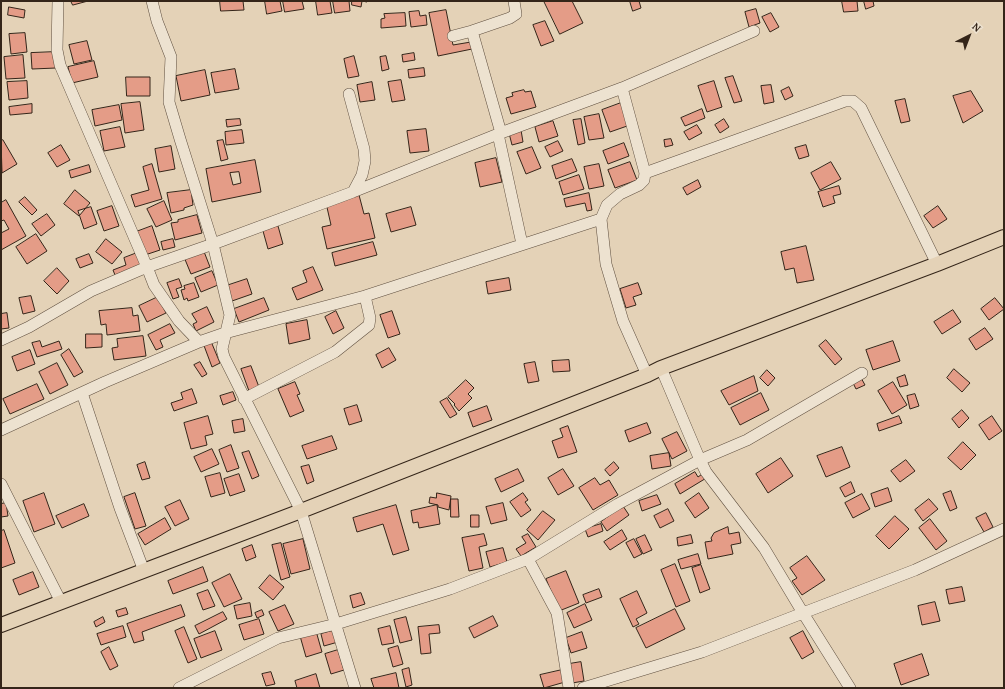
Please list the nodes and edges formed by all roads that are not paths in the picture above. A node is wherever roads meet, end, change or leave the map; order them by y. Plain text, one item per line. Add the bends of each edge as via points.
1 (58, 1) edge
2 (152, 1) edge
3 (514, 1) edge
4 (472, 31) junction
5 (754, 31) dead end
6 (453, 36) dead end
7 (622, 88) junction
8 (349, 94) dead end
9 (499, 133) junction
10 (646, 173) junction
11 (353, 192) junction
12 (601, 219) junction
13 (1004, 237) edge
14 (213, 244) junction
15 (522, 244) junction
16 (937, 264) junction
17 (147, 267) junction
18 (365, 296) junction
19 (226, 333) junction
20 (1, 340) edge
21 (199, 342) junction
22 (661, 368) junction
23 (862, 373) dead end
24 (647, 375) junction
25 (82, 393) junction
26 (244, 399) junction
27 (1, 430) edge
28 (700, 460) junction
29 (1, 484) edge
30 (301, 511) junction
31 (1004, 529) edge
32 (528, 559) junction
33 (144, 571) junction
34 (61, 602) junction
35 (803, 613) junction
36 (336, 624) junction
37 (1, 625) edge
38 (179, 688) edge
39 (355, 688) edge
40 (569, 688) edge
41 (583, 688) edge
42 (850, 688) edge

1 - 17 street via 57,50 60,66
2 - 14 street via 171,57 169,102
3 - 4 street via 516,14
4 - 6 street
4 - 9 street
5 - 7 street
7 - 9 street
7 - 10 street
8 - 11 street via 365,161 362,175
9 - 11 street
9 - 15 street
10 - 12 street via 639,185 620,194 607,206
10 - 16 street via 845,101 853,101 861,108
11 - 14 street
12 - 15 street
12 - 24 street via 606,264 623,321
13 - 16 main road
14 - 17 street
14 - 19 street via 230,315
15 - 18 street
16 - 22 main road
17 - 20 street via 91,291
17 - 21 street via 154,285 179,321
18 - 19 street
18 - 26 street via 369,325 335,352
19 - 21 street
19 - 26 street via 222,349 224,357
21 - 25 street
22 - 24 main road
22 - 28 street
23 - 28 street via 747,440
24 - 30 main road
25 - 27 street
25 - 33 street
26 - 30 street
28 - 32 street via 618,504
28 - 35 street via 706,472 764,548
29 - 34 street
30 - 33 main road
30 - 36 street
31 - 35 street via 915,570
32 - 36 street via 450,589
32 - 40 street via 557,613
33 - 34 main road
34 - 37 main road
35 - 41 street via 702,652
35 - 42 street
36 - 38 street via 278,638
36 - 39 street

